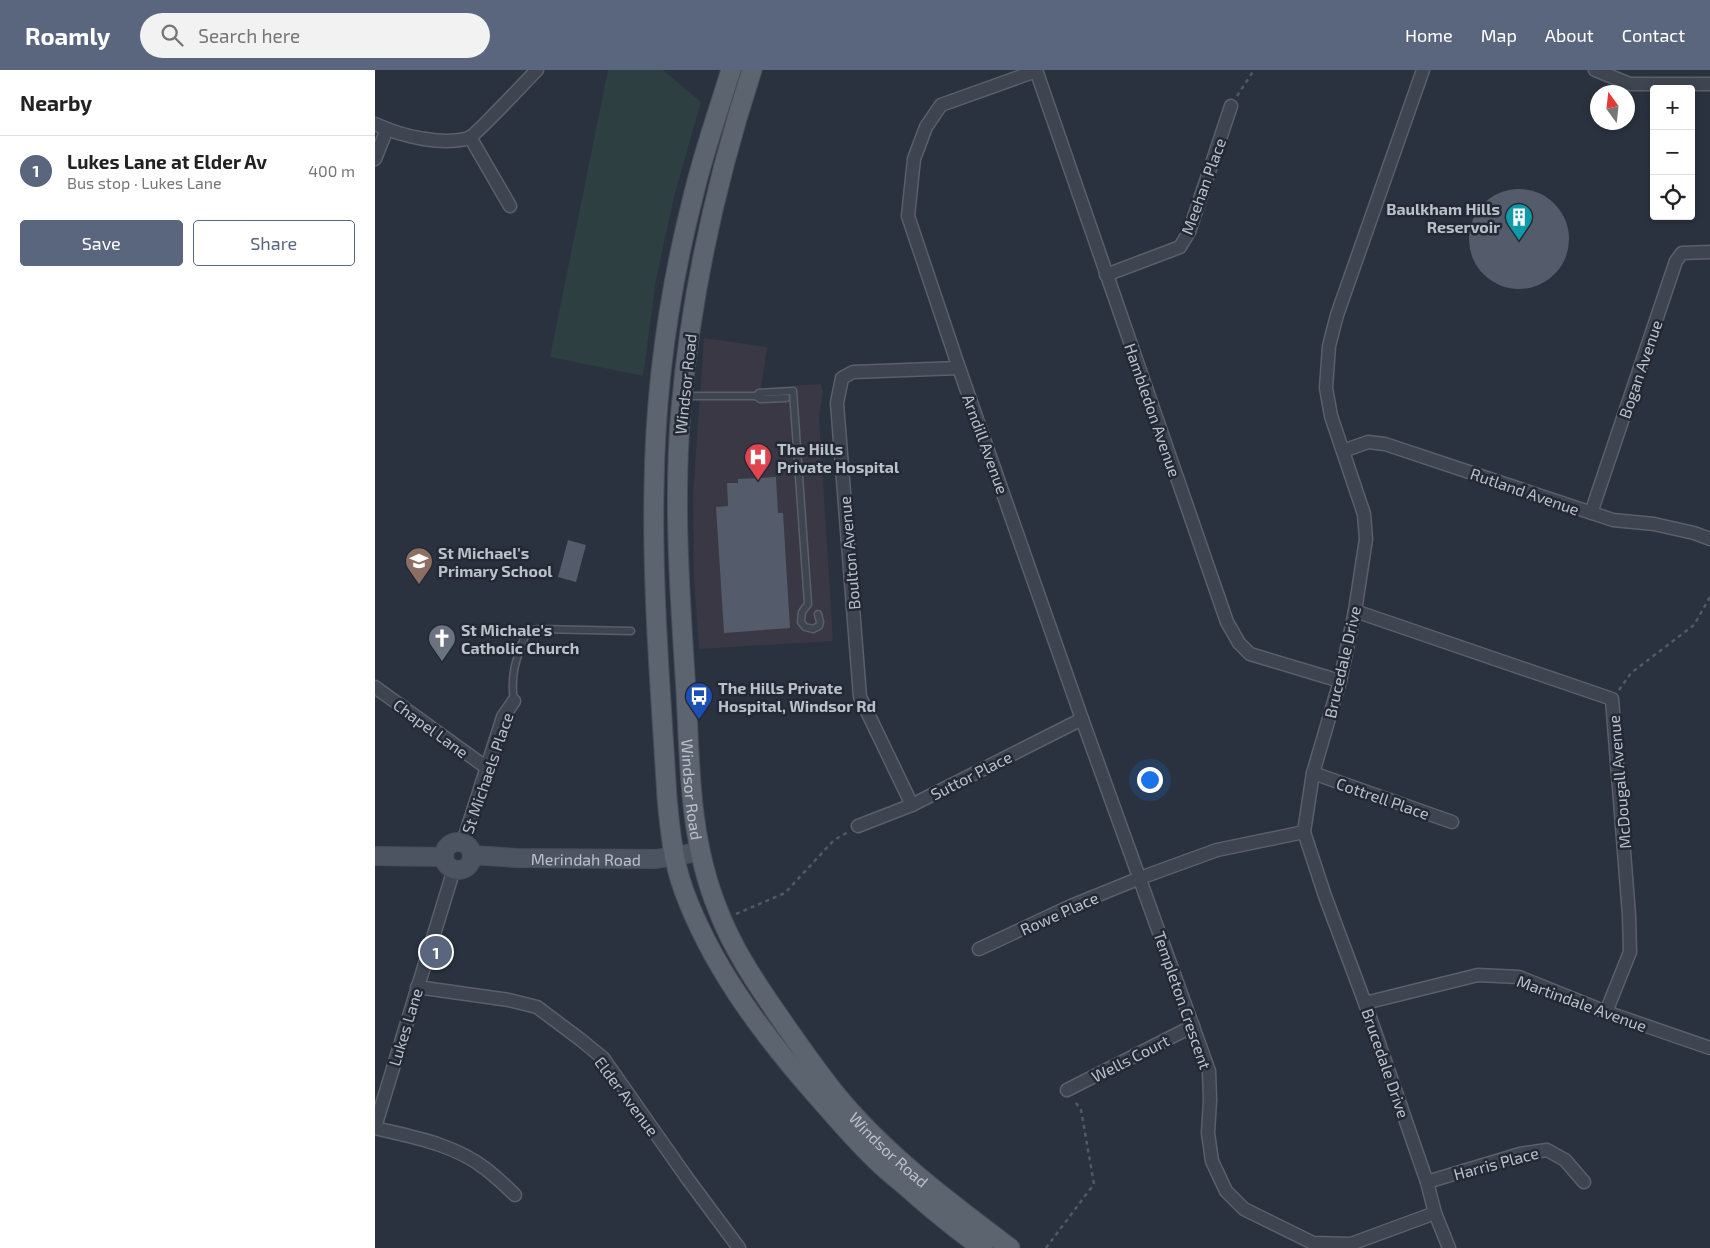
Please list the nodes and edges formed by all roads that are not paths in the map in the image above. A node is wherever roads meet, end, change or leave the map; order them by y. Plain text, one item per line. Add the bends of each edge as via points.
1 (537, 70) edge
2 (731, 70) edge
3 (752, 70) edge
4 (1036, 70) edge
5 (1423, 70) edge
6 (1595, 70) edge
7 (1710, 84) edge
8 (1231, 106) road end
9 (375, 124) edge
10 (387, 129) junction
11 (470, 137) junction
12 (375, 159) edge
13 (510, 206) dead end
14 (1710, 252) edge
15 (1106, 276) junction
16 (673, 292) junction
17 (959, 368) junction
18 (682, 396) junction
19 (755, 396) junction
20 (786, 398) dead end
21 (1343, 451) junction
22 (656, 452) junction
23 (1591, 513) junction
24 (1710, 539) edge
25 (1355, 611) junction
26 (818, 614) dead end
27 (631, 631) dead end
28 (1340, 681) junction
29 (375, 687) edge
30 (514, 701) joint
31 (1082, 720) junction
32 (487, 768) junction
33 (1313, 773) junction
34 (912, 805) junction
35 (1452, 822) dead end
36 (858, 826) road end
37 (1304, 832) junction
38 (467, 849) junction
39 (699, 852) junction
40 (375, 856) edge
41 (674, 856) junction
42 (449, 863) junction
43 (1140, 878) junction
44 (979, 949) dead end
45 (417, 988) junction
46 (1365, 1003) junction
47 (1606, 1012) junction
48 (1193, 1026) junction
49 (1710, 1048) edge
50 (1067, 1090) road end
51 (375, 1128) edge
52 (1427, 1182) junction
53 (1584, 1182) dead end
54 (515, 1195) dead end
55 (1435, 1213) junction
56 (739, 1248) edge
57 (983, 1248) edge
58 (1010, 1248) edge
59 (1449, 1248) edge

1 - 11 street
2 - 16 main road, Windsor Road via 693,196
3 - 18 main road, Windsor Road via 705,241
4 - 15 street, Hambledon Avenue
4 - 17 street, Arndill Avenue via 941,105 926,127 914,159 907,216
5 - 21 street, Brucedale Drive via 1329,346 1326,388
6 - 7 street via 1629,84
8 - 15 street, Meehan Place via 1189,232 1180,247
9 - 10 street
10 - 11 street via 435,141
10 - 12 street
11 - 13 street
14 - 23 street, Bogan Avenue via 1682,253 1676,261
15 - 28 street, Hambledon Avenue via 1227,622 1239,643 1250,654
16 - 18 main road via 679,307 675,370
16 - 22 main road, Windsor Road via 663,358
17 - 31 street, Arndill Avenue
17 - 34 street, Boulton Avenue via 853,372 842,378 837,403 861,697
18 - 19 lane
18 - 22 main road via 673,405
18 - 39 main road, Windsor Road via 678,552 690,771
19 - 20 lane via 760,399
19 - 26 lane via 793,391 808,604 802,612 801,622 813,629 819,626
21 - 23 street, Rutland Avenue via 1368,442 1385,444
21 - 25 street, Brucedale Drive via 1364,514 1366,540
22 - 41 main road, Windsor Road via 654,564 667,798
23 - 24 street, Rutland Avenue via 1613,520 1654,524
25 - 28 street, Brucedale Drive
25 - 47 street, McDougall Avenue via 1612,699 1630,952
27 - 30 lane, St Michaels Place via 529,631 512,674
28 - 33 street, Brucedale Drive
29 - 32 street, Chapel Lane
30 - 32 street, St Michaels Place via 503,717
31 - 34 street, Suttor Place
31 - 43 street, Arndill Avenue
32 - 38 street, St Michaels Place
33 - 35 street, Cottrell Place
33 - 37 street, Brucedale Drive
34 - 36 street, Suttor Place
37 - 43 street, Rowe Place via 1217,850
37 - 46 street, Brucedale Drive
38 - 41 main road, Merindah Road via 515,858 656,859
38 - 42 main road via 452,843 445,851
38 - 42 main road via 472,860 465,868
39 - 41 main road, Merindah Road
39 - 58 main road, Windsor Road via 731,939 795,1041 840,1099 920,1178
40 - 42 main road
41 - 57 main road, Windsor Road via 699,928 714,957 778,1051 880,1164
42 - 45 street, Lukes Lane
43 - 44 street, Rowe Place
43 - 48 street, Templeton Crescent
45 - 51 street, Lukes Lane
45 - 56 street, Elder Avenue via 509,1000 537,1007 581,1040 603,1058
46 - 47 street, Martindale Avenue via 1478,975 1519,977
46 - 52 street, Brucedale Drive
47 - 49 street, Martindale Avenue
48 - 50 street, Wells Court
48 - 55 street, Templeton Crescent via 1209,1071 1208,1133 1212,1161 1226,1191 1243,1209 1313,1243 1351,1244
51 - 54 street via 438,1143 461,1154 485,1168
52 - 53 street, Harris Place via 1520,1154 1547,1150 1565,1160
52 - 55 street, Brucedale Drive
55 - 59 street, Brucedale Drive

